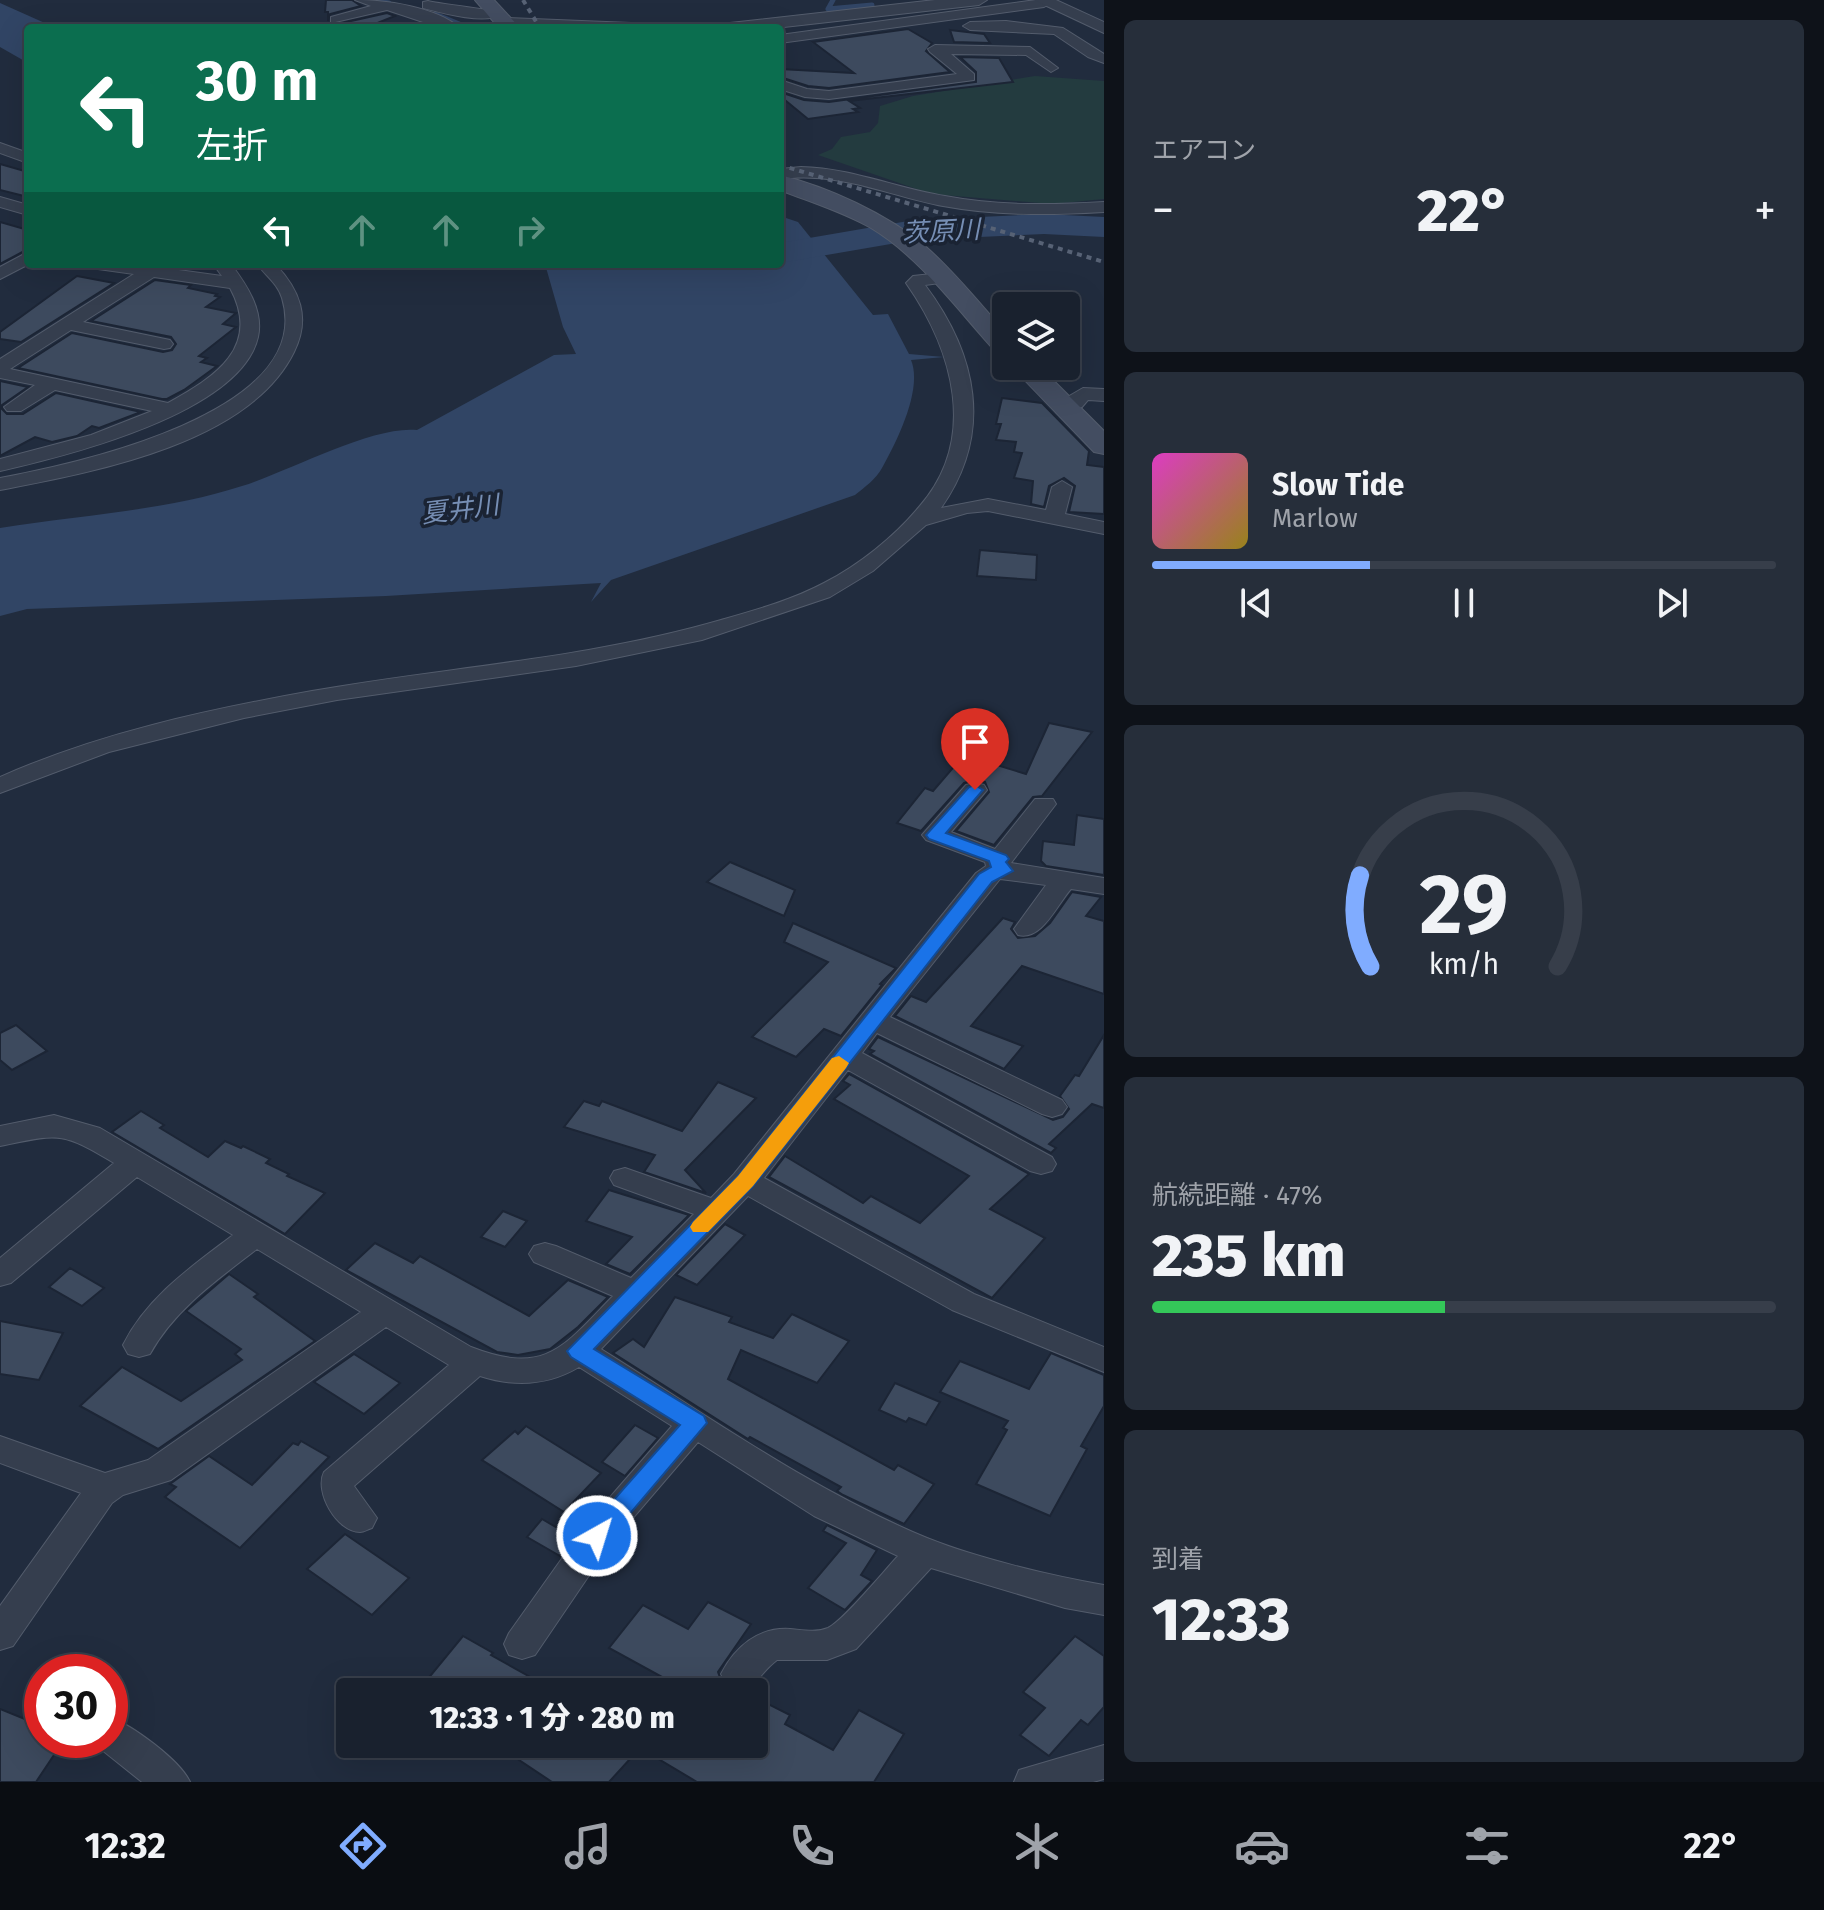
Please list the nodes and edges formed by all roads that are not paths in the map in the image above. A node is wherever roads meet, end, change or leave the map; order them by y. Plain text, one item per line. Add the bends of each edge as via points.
1 (362, 0) edge
2 (409, 0) edge
3 (979, 0) edge
4 (1043, 2) edge
5 (395, 7) junction
6 (421, 15) junction
7 (336, 20) dead end
8 (501, 20) edge
9 (405, 24) edge
10 (443, 24) edge
11 (570, 24) edge
12 (887, 24) junction
13 (963, 26) junction
14 (784, 27) edge
15 (1104, 28) edge
16 (915, 30) junction
17 (978, 36) dead end
18 (784, 39) edge
19 (939, 50) junction
20 (1104, 59) edge
21 (1051, 68) dead end
22 (784, 85) edge
23 (0, 148) edge
24 (24, 157) edge
25 (784, 174) edge
26 (784, 184) edge
27 (0, 202) edge
28 (1104, 207) edge
29 (24, 209) edge
30 (24, 259) edge
31 (128, 268) edge
32 (225, 268) edge
33 (269, 268) edge
34 (151, 271) junction
35 (1, 273) edge
36 (939, 275) junction
37 (234, 283) junction
38 (68, 324) junction
39 (992, 333) edge
40 (164, 344) dead end
41 (0, 369) edge
42 (1037, 380) edge
43 (52, 383) junction
44 (1104, 395) edge
45 (1062, 406) junction
46 (14, 407) dead end
47 (170, 409) junction
48 (1104, 446) edge
49 (0, 465) edge
50 (0, 484) edge
51 (1062, 487) dead end
52 (1054, 518) junction
53 (921, 520) junction
54 (1104, 528) edge
55 (0, 786) edge
56 (975, 790) dead end
57 (1044, 804) dead end
58 (1002, 865) junction
59 (1065, 880) junction
60 (1104, 886) edge
61 (1027, 929) dead end
62 (873, 1020) junction
63 (845, 1056) junction
64 (1052, 1107) dead end
65 (0, 1136) edge
66 (138, 1164) junction
67 (1041, 1164) dead end
68 (625, 1178) dead end
69 (745, 1181) junction
70 (716, 1211) junction
71 (255, 1234) junction
72 (545, 1254) dead end
73 (0, 1275) edge
74 (636, 1293) junction
75 (384, 1312) junction
76 (139, 1345) dead end
77 (579, 1351) junction
78 (1104, 1360) edge
79 (474, 1362) junction
80 (695, 1423) junction
81 (0, 1449) edge
82 (106, 1488) junction
83 (360, 1518) dead end
84 (924, 1552) junction
85 (1104, 1600) edge
86 (0, 1635) edge
87 (522, 1644) dead end
88 (740, 1674) dead end
89 (128, 1748) edge
90 (171, 1782) edge

1 - 5 street
2 - 8 street
3 - 12 street
4 - 15 street
4 - 16 street
5 - 6 street
5 - 7 street
6 - 9 street
6 - 10 street
8 - 11 street
12 - 14 street
12 - 16 street
12 - 18 street
13 - 16 street
13 - 17 street
13 - 20 street via 1054,30
16 - 19 street
19 - 21 street via 1030,51
19 - 22 street via 969,77 829,95
23 - 24 street
25 - 28 street via 831,173 975,205
26 - 36 main road via 878,223
27 - 29 street
30 - 35 street
31 - 34 street
32 - 37 street
33 - 50 street via 286,287 295,311 293,332 273,375 251,395 142,450
34 - 37 street
34 - 38 street
36 - 39 main road
36 - 53 street via 915,283 958,365 966,415 952,476
37 - 47 street via 250,310 246,347 230,369
38 - 40 street
38 - 41 street
41 - 43 street
42 - 45 main road
43 - 46 street
43 - 47 street
44 - 45 street via 1088,393
45 - 48 main road
47 - 49 street via 89,444
51 - 52 street
52 - 53 street via 981,505
52 - 54 street
53 - 55 street via 844,581 727,626 573,661 277,704 143,737
56 - 58 street via 935,835
57 - 58 street
58 - 59 street
58 - 62 street via 985,878
59 - 60 street
59 - 61 street
62 - 63 street
62 - 64 street
63 - 67 street
63 - 69 street
65 - 66 street via 54,1125 90,1135
66 - 71 street
66 - 73 street via 122,1171
68 - 70 street
69 - 70 street
69 - 78 street via 963,1302
70 - 74 street
71 - 75 street
71 - 76 street via 156,1316
72 - 74 street
74 - 77 street
75 - 79 street
75 - 82 street via 159,1470
77 - 79 street via 559,1366 531,1372
77 - 80 street
79 - 83 street via 336,1482 339,1496
80 - 84 street via 826,1506
80 - 87 street via 597,1536
81 - 82 street
82 - 86 street
84 - 85 street
84 - 88 street via 843,1638 829,1647 767,1645 753,1654
89 - 90 street

